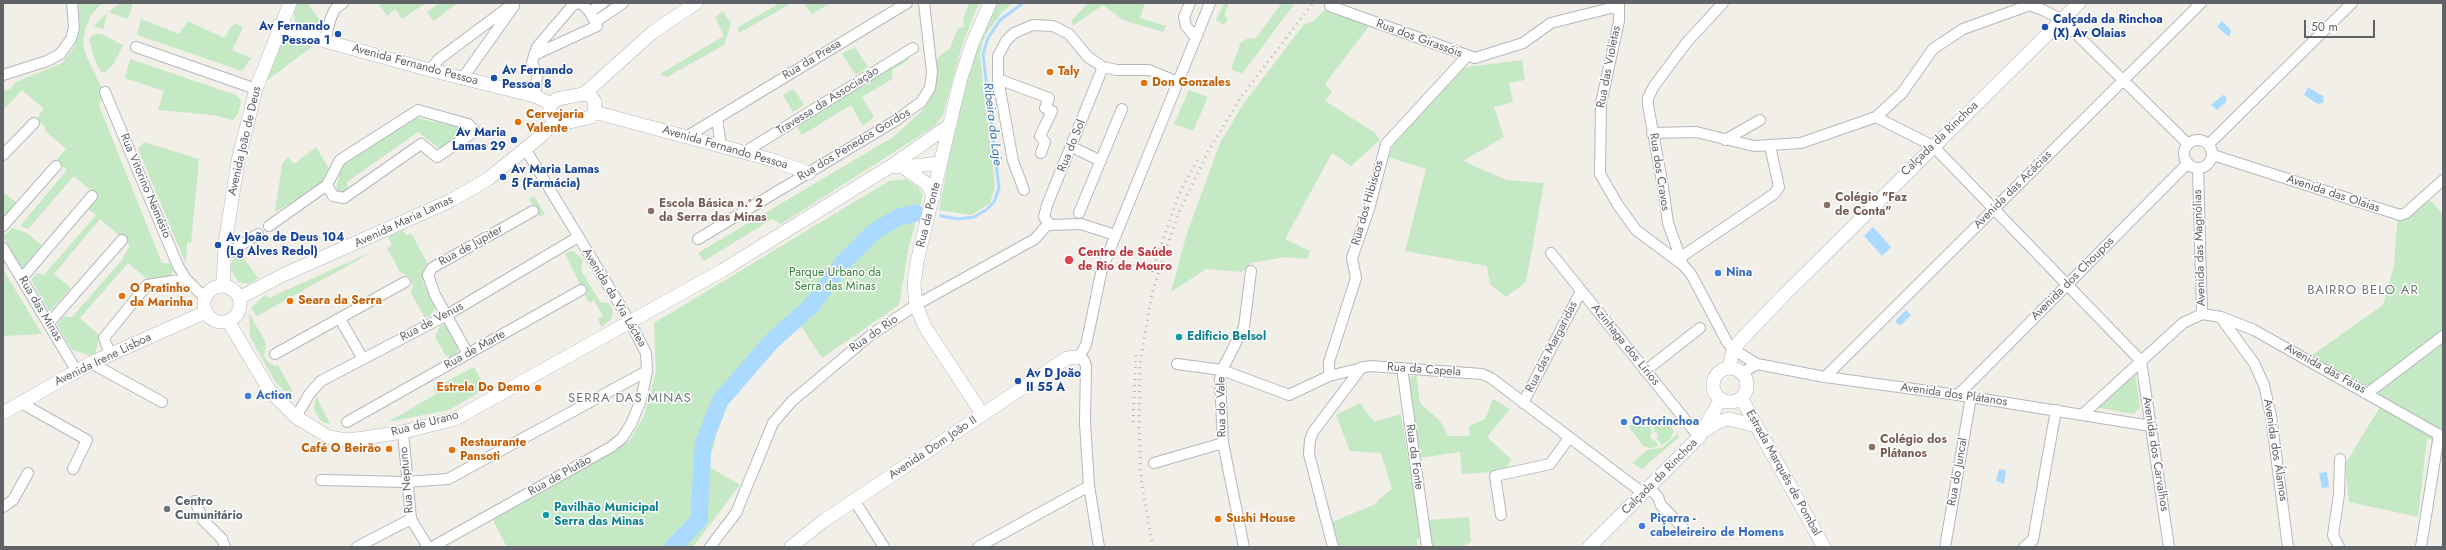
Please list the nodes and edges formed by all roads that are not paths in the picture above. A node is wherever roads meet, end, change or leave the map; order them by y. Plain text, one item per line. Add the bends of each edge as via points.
1 (72, 3) edge
2 (290, 3) edge
3 (343, 3) edge
4 (515, 3) edge
5 (581, 3) edge
6 (603, 3) edge
7 (623, 3) edge
8 (696, 3) edge
9 (907, 3) edge
10 (924, 3) edge
11 (990, 3) edge
12 (1190, 3) edge
13 (1210, 3) edge
14 (1723, 3) edge
15 (2079, 3) edge
16 (2201, 3) edge
17 (2352, 3) edge
18 (2026, 4) edge
19 (1619, 5) edge
20 (1330, 6) dead end
21 (590, 12) junction
22 (2062, 20) junction
23 (595, 22) junction
24 (279, 26) junction
25 (1196, 38) junction
26 (325, 41) junction
27 (136, 47) dead end
28 (913, 48) dead end
29 (534, 55) junction
30 (1467, 56) junction
31 (1103, 67) junction
32 (430, 70) junction
33 (3, 76) edge
34 (462, 78) junction
35 (998, 79) junction
36 (2123, 80) junction
37 (1178, 82) junction
38 (256, 89) junction
39 (105, 92) dead end
40 (584, 94) junction
41 (535, 96) junction
42 (551, 104) junction
43 (1122, 109) dead end
44 (594, 112) junction
45 (1876, 117) junction
46 (717, 118) junction
47 (1760, 120) dead end
48 (554, 122) junction
49 (34, 123) dead end
50 (950, 125) junction
51 (1652, 133) junction
52 (686, 137) junction
53 (1725, 140) junction
54 (2188, 144) junction
55 (2209, 144) junction
56 (1770, 146) junction
57 (1934, 146) junction
58 (721, 147) junction
59 (1072, 147) junction
60 (526, 150) junction
61 (743, 153) junction
62 (1042, 153) dead end
63 (3, 155) edge
64 (2213, 155) junction
65 (1101, 161) junction
66 (942, 163) junction
67 (2188, 163) junction
68 (56, 166) dead end
69 (897, 167) junction
70 (2198, 168) junction
71 (809, 172) junction
72 (2443, 180) edge
73 (327, 185) junction
74 (1024, 190) dead end
75 (92, 196) dead end
76 (934, 197) junction
77 (1994, 208) junction
78 (533, 211) dead end
79 (1079, 213) dead end
80 (1048, 224) junction
81 (3, 226) edge
82 (269, 226) dead end
83 (258, 234) dead end
84 (1115, 235) junction
85 (578, 237) junction
86 (698, 239) dead end
87 (122, 240) dead end
88 (3, 248) edge
89 (1551, 253) dead end
90 (224, 256) junction
91 (1682, 261) junction
92 (1251, 271) dead end
93 (22, 278) junction
94 (186, 279) junction
95 (405, 282) dead end
96 (2068, 284) junction
97 (223, 285) junction
98 (581, 290) dead end
99 (1581, 291) junction
100 (205, 298) junction
101 (240, 298) junction
102 (916, 305) junction
103 (206, 312) junction
104 (2202, 314) junction
105 (447, 315) junction
106 (2221, 317) junction
107 (340, 319) junction
108 (629, 320) junction
109 (228, 321) junction
110 (49, 323) junction
111 (1700, 328) dead end
112 (2443, 336) edge
113 (1734, 350) junction
114 (110, 354) junction
115 (275, 354) dead end
116 (468, 354) junction
117 (1079, 357) junction
118 (363, 359) junction
119 (2140, 361) junction
120 (91, 363) junction
121 (1177, 364) dead end
122 (1757, 364) junction
123 (1362, 367) junction
124 (1402, 368) junction
125 (76, 370) junction
126 (647, 370) junction
127 (1222, 370) junction
128 (1736, 370) junction
129 (1645, 371) junction
130 (1330, 376) junction
131 (1825, 377) junction
132 (2368, 393) junction
133 (1958, 394) junction
134 (1971, 397) junction
135 (1741, 398) junction
136 (1721, 399) junction
137 (162, 402) dead end
138 (21, 403) junction
139 (1523, 403) junction
140 (2056, 410) junction
141 (3, 413) edge
142 (983, 414) junction
143 (2082, 415) junction
144 (296, 417) junction
145 (347, 422) dead end
146 (1757, 426) junction
147 (2151, 426) junction
148 (403, 432) junction
149 (1702, 434) junction
150 (2441, 436) edge
151 (1569, 438) junction
152 (1223, 443) junction
153 (2340, 459) dead end
154 (1154, 463) dead end
155 (73, 469) dead end
156 (28, 473) dead end
157 (320, 480) dead end
158 (406, 482) junction
159 (1089, 486) junction
160 (1646, 490) junction
161 (854, 500) junction
162 (195, 501) dead end
163 (3, 507) edge
164 (1500, 515) dead end
165 (411, 519) junction
166 (1684, 530) dead end
167 (1820, 544) edge
168 (225, 547) edge
169 (357, 547) edge
170 (428, 547) edge
171 (432, 547) edge
172 (710, 547) edge
173 (791, 547) edge
174 (884, 547) edge
175 (978, 547) edge
176 (1099, 547) edge
177 (1244, 547) edge
178 (1333, 547) edge
179 (1427, 547) edge
180 (1589, 547) edge
181 (1945, 547) edge
182 (2024, 547) edge
183 (2169, 547) edge
184 (2288, 547) edge
185 (2339, 547) edge
186 (2421, 547) edge

1 - 33 street via 74,28 71,39 60,54 47,62
2 - 24 street, Avenida João de Deus
3 - 26 street via 335,9
4 - 32 street via 439,59
4 - 34 street
5 - 21 street
5 - 29 street via 573,6 537,47
6 - 21 street
7 - 23 street
8 - 40 street via 653,32
9 - 46 street, Rua da Presa
10 - 71 street, Rua dos Penedos Gordos via 932,72 930,88 921,102 895,122
11 - 50 street, Rua da Ponte via 965,63
12 - 25 street via 1184,17 1186,26
13 - 25 street
14 - 51 street, Rua dos Cravos via 1687,42 1650,93 1648,105
15 - 22 street, Calçada da Rinchoa
16 - 36 street, Avenida das Acácias
17 - 55 street
18 - 22 street
18 - 45 street via 1963,29 1934,49 1902,93
19 - 30 street, Rua dos Girassóis via 1551,23 1522,43 1475,58
19 - 91 street, Rua das Violetas via 1619,21 1601,103 1600,174 1636,230
20 - 30 street, Rua dos Girassóis
21 - 23 street
22 - 36 street
22 - 57 street, Calçada da Rinchoa
23 - 29 street via 598,26
24 - 26 street, Avenida Fernando Pessoa
24 - 38 street, Avenida João de Deus
25 - 37 street
26 - 32 street, Avenida Fernando Pessoa
27 - 38 street
28 - 61 street, Travessa da Associação
29 - 41 street via 532,62 537,76
30 - 130 street, Rua dos Hibiscos via 1386,144 1369,209 1352,258 1356,278 1329,362
31 - 35 street via 1088,57 1063,30 1047,24 1033,25 1014,33 1001,49 997,64
31 - 37 street via 1117,70 1149,70
31 - 59 street, Rua do Sol
32 - 34 street, Avenida Fernando Pessoa
34 - 41 street, Avenida Fernando Pessoa
35 - 62 street via 1049,98 1045,108 1052,111 1040,136 1045,142
35 - 74 street via 1013,161
36 - 54 street
36 - 77 street, Avenida das Acácias
37 - 84 street
38 - 90 street, Avenida João de Deus via 238,161
39 - 94 street, Rua Vitorino Nemésio via 178,266
40 - 42 street via 557,99
40 - 44 street via 591,96 595,102
41 - 42 street, Avenida Fernando Pessoa
42 - 48 street via 549,113
43 - 65 street
44 - 48 street via 591,117 579,120 561,124
44 - 52 street, Avenida Fernando Pessoa
45 - 56 street via 1801,143
45 - 57 street
46 - 52 street, Rua da Presa
46 - 58 street
47 - 53 street
48 - 60 street, Avenida Maria Lamas
49 - 63 street
50 - 66 street, Rua da Ponte
50 - 69 street, Rua de Urano
51 - 53 street via 1696,132
51 - 91 street, Rua dos Cravos via 1664,186 1665,214
52 - 58 street, Avenida Fernando Pessoa
53 - 56 street via 1747,145
54 - 55 street via 2196,140
54 - 67 street via 2184,151
55 - 64 street
56 - 91 street via 1779,187 1774,194
57 - 77 street
57 - 113 street, Calçada da Rinchoa via 1782,296
58 - 61 street, Avenida Fernando Pessoa
59 - 65 street
59 - 80 street, Rua do Sol via 1045,209 1044,217
60 - 85 street, Avenida da Via Láctea
60 - 101 street, Avenida Maria Lamas via 488,179 450,201 283,275
61 - 71 street, Avenida Fernando Pessoa
64 - 70 street via 2206,166
64 - 72 street, Avenida das Olaias via 2400,215
65 - 79 street
66 - 69 street
66 - 76 street, Rua da Ponte
67 - 70 street
67 - 96 street, Avenida dos Choupos
68 - 81 street
69 - 76 street via 927,184
69 - 108 street, Rua de Urano via 723,270
70 - 104 street, Avenida das Magnólias
71 - 86 street, Rua dos Penedos Gordos
73 - 73 street via 340,160 418,110 468,124 475,131 437,157 421,144 344,198 333,196
73 - 82 street
75 - 93 street
76 - 102 street, Rua da Ponte via 916,269
77 - 96 street
77 - 131 street, Avenida das Acácias
78 - 105 street, Rua de Jupiter via 432,268 428,275 435,295
80 - 84 street via 1088,225
80 - 102 street, Rua do Rio via 1035,239
83 - 90 street
84 - 117 street via 1102,269 1086,345
85 - 105 street, Rua de Venus
85 - 108 street, Avenida da Via Láctea
87 - 110 street
88 - 93 street, Rua das Minas
89 - 99 street, Azinhaga dos Lírios
90 - 97 street, Avenida João de Deus
91 - 113 street, Rua dos Cravos via 1727,342
92 - 127 street, Rua do Vale via 1244,328
93 - 110 street, Rua das Minas
94 - 100 street, Rua Vitorino Nemésio
94 - 114 street via 147,285 104,338
95 - 107 street
96 - 119 street
96 - 133 street, Avenida dos Choupos
97 - 100 street via 212,288
97 - 101 street via 233,289
98 - 116 street, Rua de Marte
99 - 129 street, Azinhaga dos Lírios
99 - 139 street, Rua das Margaridas
100 - 103 street
101 - 109 street via 237,315
102 - 142 street, Rua da Ponte via 925,327
102 - 172 street, Rua do Rio via 838,360 780,412 773,423 736,513
103 - 109 street via 215,321
103 - 114 street, Avenida Irene Lisboa
104 - 106 street, Avenida das Faias
104 - 119 street, Avenida das Magnólias via 2183,323
105 - 116 street, Rua de Jupiter
105 - 118 street, Rua de Venus
106 - 132 street, Avenida das Faias via 2254,330
106 - 184 street, Avenida dos Álamos via 2254,363 2264,385 2271,416
107 - 115 street
107 - 118 street
108 - 126 street, Avenida da Via Láctea via 646,353
108 - 148 street, Rua de Urano via 455,419
109 - 144 street, Rua de Urano via 270,391
110 - 125 street, Rua das Minas
111 - 129 street
112 - 132 street
113 - 122 street, Avenida dos Plátanos
113 - 128 street, Calçada da Rinchoa
114 - 120 street, Avenida Irene Lisboa
116 - 145 street, Rua de Marte
117 - 142 street, Avenida Dom João II via 1067,358
117 - 159 street via 1084,360 1086,366 1085,423
118 - 144 street, Rua de Venus via 321,381 310,393
119 - 143 street, Avenida das Magnólias
119 - 147 street, Avenida dos Carvalhos
120 - 125 street, Avenida Irene Lisboa
120 - 137 street
121 - 127 street, Rua da Capela
122 - 128 street
122 - 131 street, Avenida dos Plátanos
123 - 124 street, Rua da Capela
123 - 130 street, Rua da Capela
123 - 178 street via 1313,432 1310,440 1309,454
124 - 139 street, Rua da Capela via 1482,374
124 - 179 street, Rua da Fonte
125 - 138 street, Avenida Irene Lisboa
126 - 158 street via 448,479
126 - 171 street, Rua de Plutão via 641,400 622,438 611,447
127 - 130 street, Rua da Capela via 1289,395
127 - 152 street, Rua do Vale via 1220,410
128 - 135 street via 1745,377 1747,388
128 - 136 street via 1718,373 1713,383 1716,395
129 - 149 street, Azinhaga dos Lírios
131 - 133 street, Avenida dos Plátanos
132 - 150 street, Avenida das Faias
133 - 134 street, Avenida dos Plátanos
134 - 140 street, Avenida dos Plátanos
134 - 181 street, Rua do Juncal
135 - 136 street via 1731,402
135 - 146 street, Estrada Marquês de Pombal
136 - 149 street, Calçada da Rinchoa
138 - 141 street, Avenida Irene Lisboa
138 - 155 street via 87,440
139 - 151 street, Rua da Capela
140 - 143 street, Avenida dos Plátanos
140 - 182 street via 2033,540
142 - 161 street, Avenida Dom João II
143 - 147 street, Avenida dos Plátanos
144 - 148 street, Rua de Urano via 329,437 346,440
146 - 149 street via 1729,419 1720,421
146 - 167 street, Estrada Marquês de Pombal
147 - 183 street, Avenida dos Carvalhos
148 - 158 street, Rua Neptuno
149 - 160 street, Calçada da Rinchoa
150 - 186 street
151 - 160 street, Rua da Capela
151 - 164 street via 1550,464 1495,476
152 - 154 street
152 - 177 street, Rua do Vale
153 - 185 street via 2339,494 2333,535
156 - 163 street via 13,500
157 - 158 street
158 - 165 street, Rua Neptuno
159 - 175 street
159 - 176 street
160 - 166 street, Rua da Capela via 1658,497 1661,505
160 - 180 street, Calçada da Rinchoa
161 - 173 street, Avenida Dom João II
161 - 174 street
162 - 168 street via 203,520 222,539
165 - 169 street
165 - 170 street, Rua Neptuno

